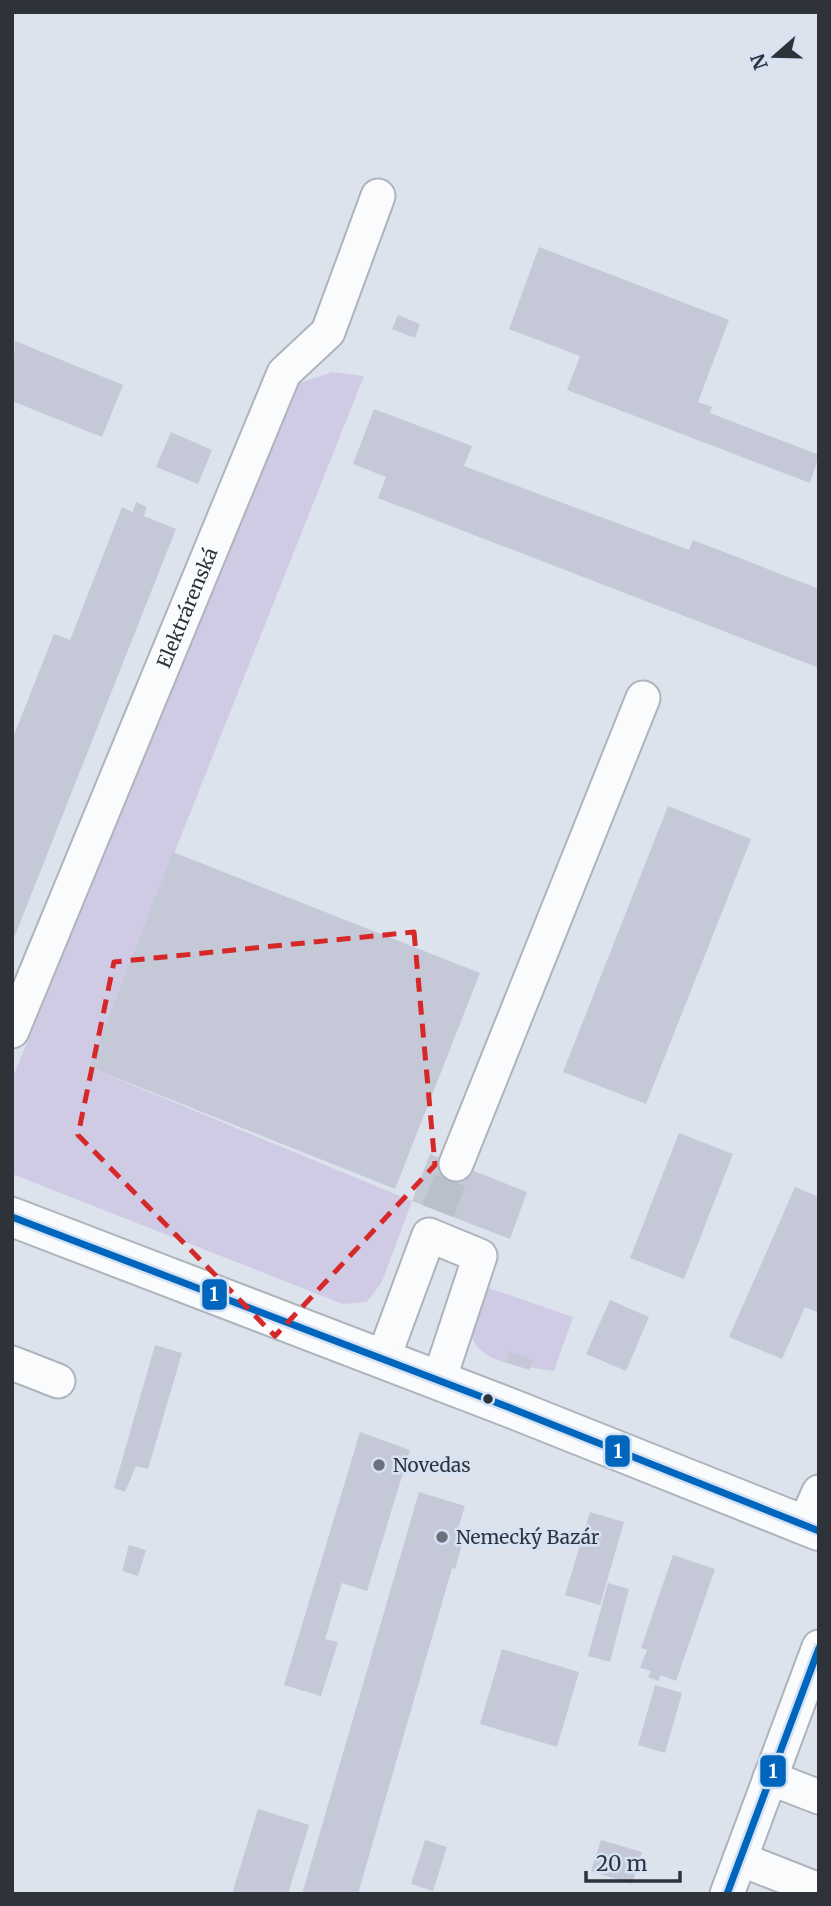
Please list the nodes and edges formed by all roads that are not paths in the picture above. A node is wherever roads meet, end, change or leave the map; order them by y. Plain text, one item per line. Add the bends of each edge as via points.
1 (379, 196) dead end
2 (643, 698) dead end
3 (12, 1031) edge
4 (456, 1164) tunnel mouth
5 (12, 1217) edge
6 (383, 1359) junction
7 (12, 1363) edge
8 (439, 1380) junction
9 (58, 1381) dead end
10 (814, 1516) edge
11 (819, 1647) edge
12 (770, 1778) junction
13 (819, 1797) edge
14 (740, 1859) junction
15 (819, 1890) edge
16 (727, 1894) edge

1 - 3 lane, Elektrárenská via 328,332 284,373
2 - 4 lane
5 - 6 main road
6 - 8 main road
6 - 8 lane via 434,1223 480,1256
7 - 9 lane
8 - 10 main road
11 - 12 lane
12 - 13 lane
12 - 14 lane
14 - 15 lane
14 - 16 lane

